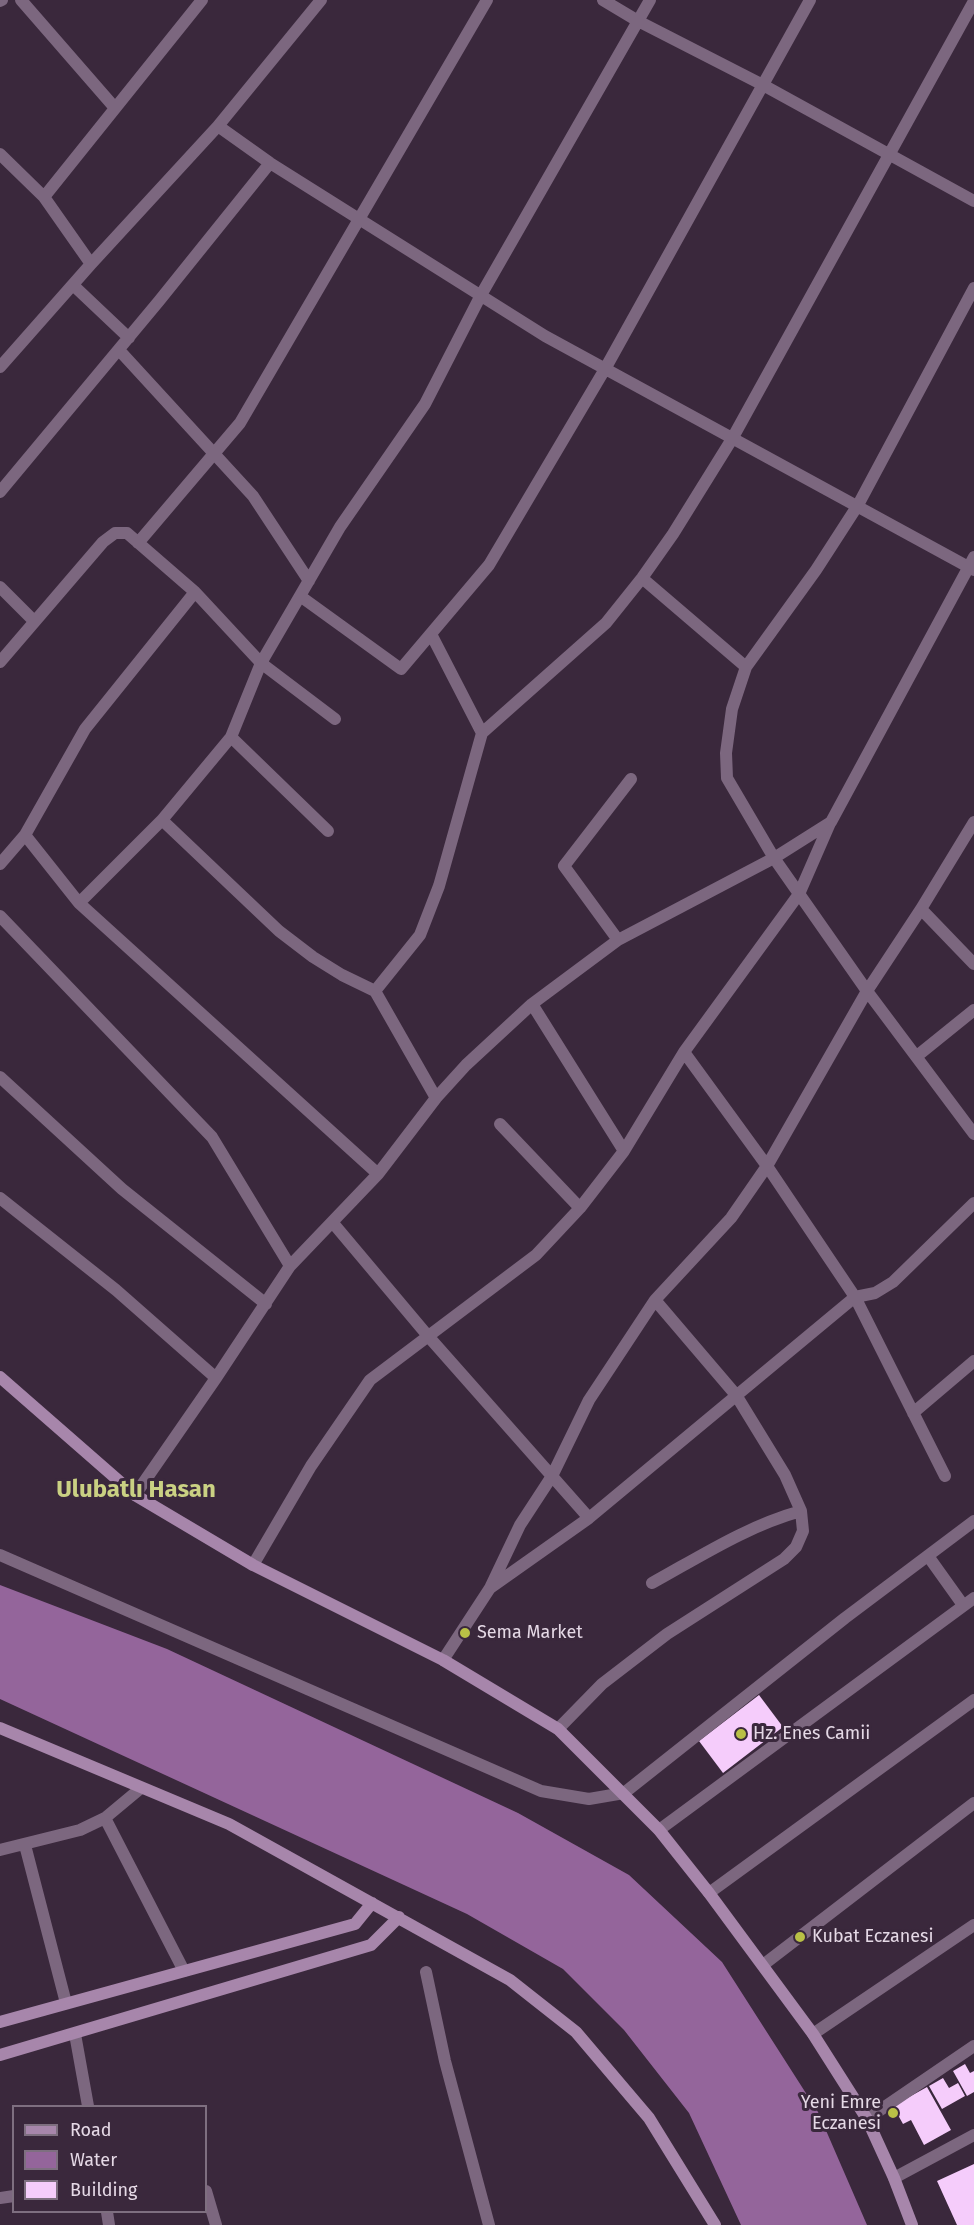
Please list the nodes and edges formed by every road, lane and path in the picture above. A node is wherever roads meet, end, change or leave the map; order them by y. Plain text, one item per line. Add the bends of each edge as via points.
1 (21, 0) edge
2 (202, 0) edge
3 (321, 0) edge
4 (487, 0) edge
5 (603, 0) edge
6 (650, 0) edge
7 (810, 0) edge
8 (974, 2) edge
9 (638, 21) junction
10 (763, 85) junction
11 (115, 108) junction
12 (218, 126) junction
13 (0, 154) edge
14 (889, 154) junction
15 (270, 163) junction
16 (44, 197) junction
17 (974, 201) edge
18 (360, 219) junction
19 (91, 264) junction
20 (73, 285) junction
21 (974, 288) edge
22 (481, 295) junction
23 (129, 338) junction
24 (119, 350) junction
25 (0, 367) edge
26 (605, 369) junction
27 (732, 439) junction
28 (215, 454) junction
29 (0, 492) edge
30 (858, 505) junction
31 (138, 543) junction
32 (972, 565) edge
33 (642, 578) junction
34 (309, 581) junction
35 (0, 587) edge
36 (195, 592) junction
37 (300, 596) junction
38 (34, 621) junction
39 (431, 634) junction
40 (0, 662) edge
41 (261, 663) junction
42 (746, 667) junction
43 (335, 719) dead end
44 (482, 733) junction
45 (231, 737) junction
46 (631, 779) dead end
47 (162, 820) junction
48 (831, 822) junction
49 (974, 822) edge
50 (328, 831) dead end
51 (25, 835) junction
52 (774, 858) junction
53 (0, 864) edge
54 (799, 894) junction
55 (79, 903) junction
56 (921, 909) junction
57 (0, 916) edge
58 (618, 940) junction
59 (974, 964) edge
60 (375, 991) junction
61 (867, 991) junction
62 (532, 1004) junction
63 (974, 1010) edge
64 (684, 1052) junction
65 (917, 1056) junction
66 (0, 1077) edge
67 (436, 1098) junction
68 (500, 1124) dead end
69 (974, 1134) edge
70 (624, 1151) junction
71 (767, 1166) junction
72 (378, 1174) junction
73 (0, 1198) edge
74 (974, 1203) edge
75 (580, 1208) junction
76 (333, 1223) junction
77 (290, 1266) junction
78 (855, 1297) junction
79 (655, 1300) junction
80 (266, 1304) junction
81 (428, 1336) junction
82 (974, 1361) edge
83 (0, 1377) edge
84 (216, 1378) junction
85 (736, 1395) junction
86 (913, 1413) junction
87 (552, 1476) junction
88 (945, 1476) dead end
89 (135, 1495) junction
90 (801, 1511) junction
91 (589, 1518) junction
92 (974, 1521) edge
93 (0, 1556) edge
94 (928, 1556) junction
95 (253, 1565) junction
96 (652, 1583) dead end
97 (490, 1588) junction
98 (969, 1601) edge
99 (442, 1660) junction
100 (974, 1700) edge
101 (0, 1728) edge
102 (558, 1729) junction
103 (141, 1788) junction
104 (624, 1793) junction
105 (974, 1803) edge
106 (105, 1818) junction
107 (659, 1830) junction
108 (25, 1845) junction
109 (0, 1850) edge
110 (709, 1893) junction
111 (372, 1903) junction
112 (399, 1917) junction
113 (974, 1925) edge
114 (763, 1965) junction
115 (184, 1971) junction
116 (426, 1972) dead end
117 (66, 2003) junction
118 (0, 2022) edge
119 (75, 2034) junction
120 (813, 2034) junction
121 (974, 2046) edge
122 (0, 2055) edge
123 (88, 2105) edge
124 (867, 2119) junction
125 (974, 2135) edge
126 (894, 2178) junction
127 (207, 2194) edge
128 (216, 2225) edge
129 (489, 2225) edge
130 (715, 2225) edge
131 (912, 2225) edge

1 - 11 street
2 - 11 street
3 - 12 street
4 - 18 street
5 - 9 street
6 - 9 street
7 - 10 street
8 - 14 street
9 - 10 street
9 - 22 street
10 - 14 street
10 - 26 street
11 - 16 street
12 - 15 street
12 - 19 street
13 - 16 street
14 - 17 street
14 - 27 street
15 - 18 street
15 - 23 street
16 - 19 street
18 - 22 street
18 - 28 street via 240,423
19 - 20 street
20 - 23 street
20 - 25 street
21 - 30 street
22 - 26 street
22 - 34 street via 425,404 340,527
23 - 24 street
24 - 28 street
24 - 29 street
26 - 27 street
26 - 39 street via 489,565
27 - 30 street
27 - 33 street
28 - 31 street
28 - 34 street via 253,496
30 - 32 street
30 - 42 street
31 - 36 street
31 - 38 street via 127,533 115,532
32 - 48 street
33 - 42 street
33 - 44 street via 606,622
34 - 37 street
35 - 38 street
36 - 41 street
36 - 51 street via 85,729
37 - 39 street via 401,669
37 - 41 street
38 - 40 street
39 - 44 street
41 - 43 street
41 - 45 street
42 - 52 street via 730,720 727,778
44 - 60 street via 439,885 420,935
45 - 47 street
45 - 50 street
46 - 58 street via 564,866
47 - 55 street
47 - 60 street via 279,931 313,957
48 - 52 street
48 - 54 street
49 - 56 street
51 - 53 street
51 - 55 street
52 - 54 street
52 - 58 street
54 - 61 street
54 - 64 street
55 - 72 street
56 - 59 street
56 - 61 street
57 - 77 street via 212,1137
58 - 62 street
60 - 67 street
61 - 65 street
61 - 71 street
62 - 67 street
62 - 70 street
63 - 65 street
64 - 70 street
64 - 71 street
65 - 69 street
66 - 80 street via 122,1190
67 - 72 street
68 - 75 street
70 - 75 street
71 - 78 street
71 - 79 street via 731,1218
72 - 76 street
73 - 84 street via 116,1290
74 - 78 street via 893,1282 874,1293
75 - 81 street via 536,1255
76 - 77 street
76 - 81 street
77 - 80 street
78 - 85 street
78 - 86 street
79 - 85 street
79 - 87 street via 589,1400
80 - 84 street
81 - 87 street
81 - 95 street via 370,1380 311,1466
82 - 86 street
83 - 89 main road
84 - 89 street
85 - 90 street via 785,1474
85 - 91 street
86 - 88 street
87 - 91 street
87 - 97 street via 520,1525
89 - 95 main road
90 - 96 street via 736,1536
90 - 102 street via 802,1531 796,1546 784,1559 667,1634 602,1684
91 - 97 street
92 - 94 street
93 - 104 street via 541,1791 589,1799
94 - 98 street
94 - 104 street
95 - 99 main road
97 - 99 street
98 - 107 street
99 - 102 main road
100 - 110 street
101 - 103 main road
102 - 104 main road
103 - 106 street
103 - 111 main road via 229,1824
104 - 107 main road
105 - 114 street
106 - 108 street via 80,1830
106 - 115 street
107 - 110 main road
108 - 109 street
108 - 117 street
110 - 114 main road
111 - 112 main road
111 - 115 main road via 355,1924
112 - 119 main road via 371,1945
112 - 130 main road via 510,1980 576,2032 649,2118
113 - 120 street
114 - 120 main road
115 - 117 main road
116 - 129 street via 445,2061
117 - 118 main road
119 - 122 main road
119 - 123 street
120 - 124 main road
121 - 124 street
124 - 126 main road
125 - 126 street
126 - 131 main road
127 - 128 street

